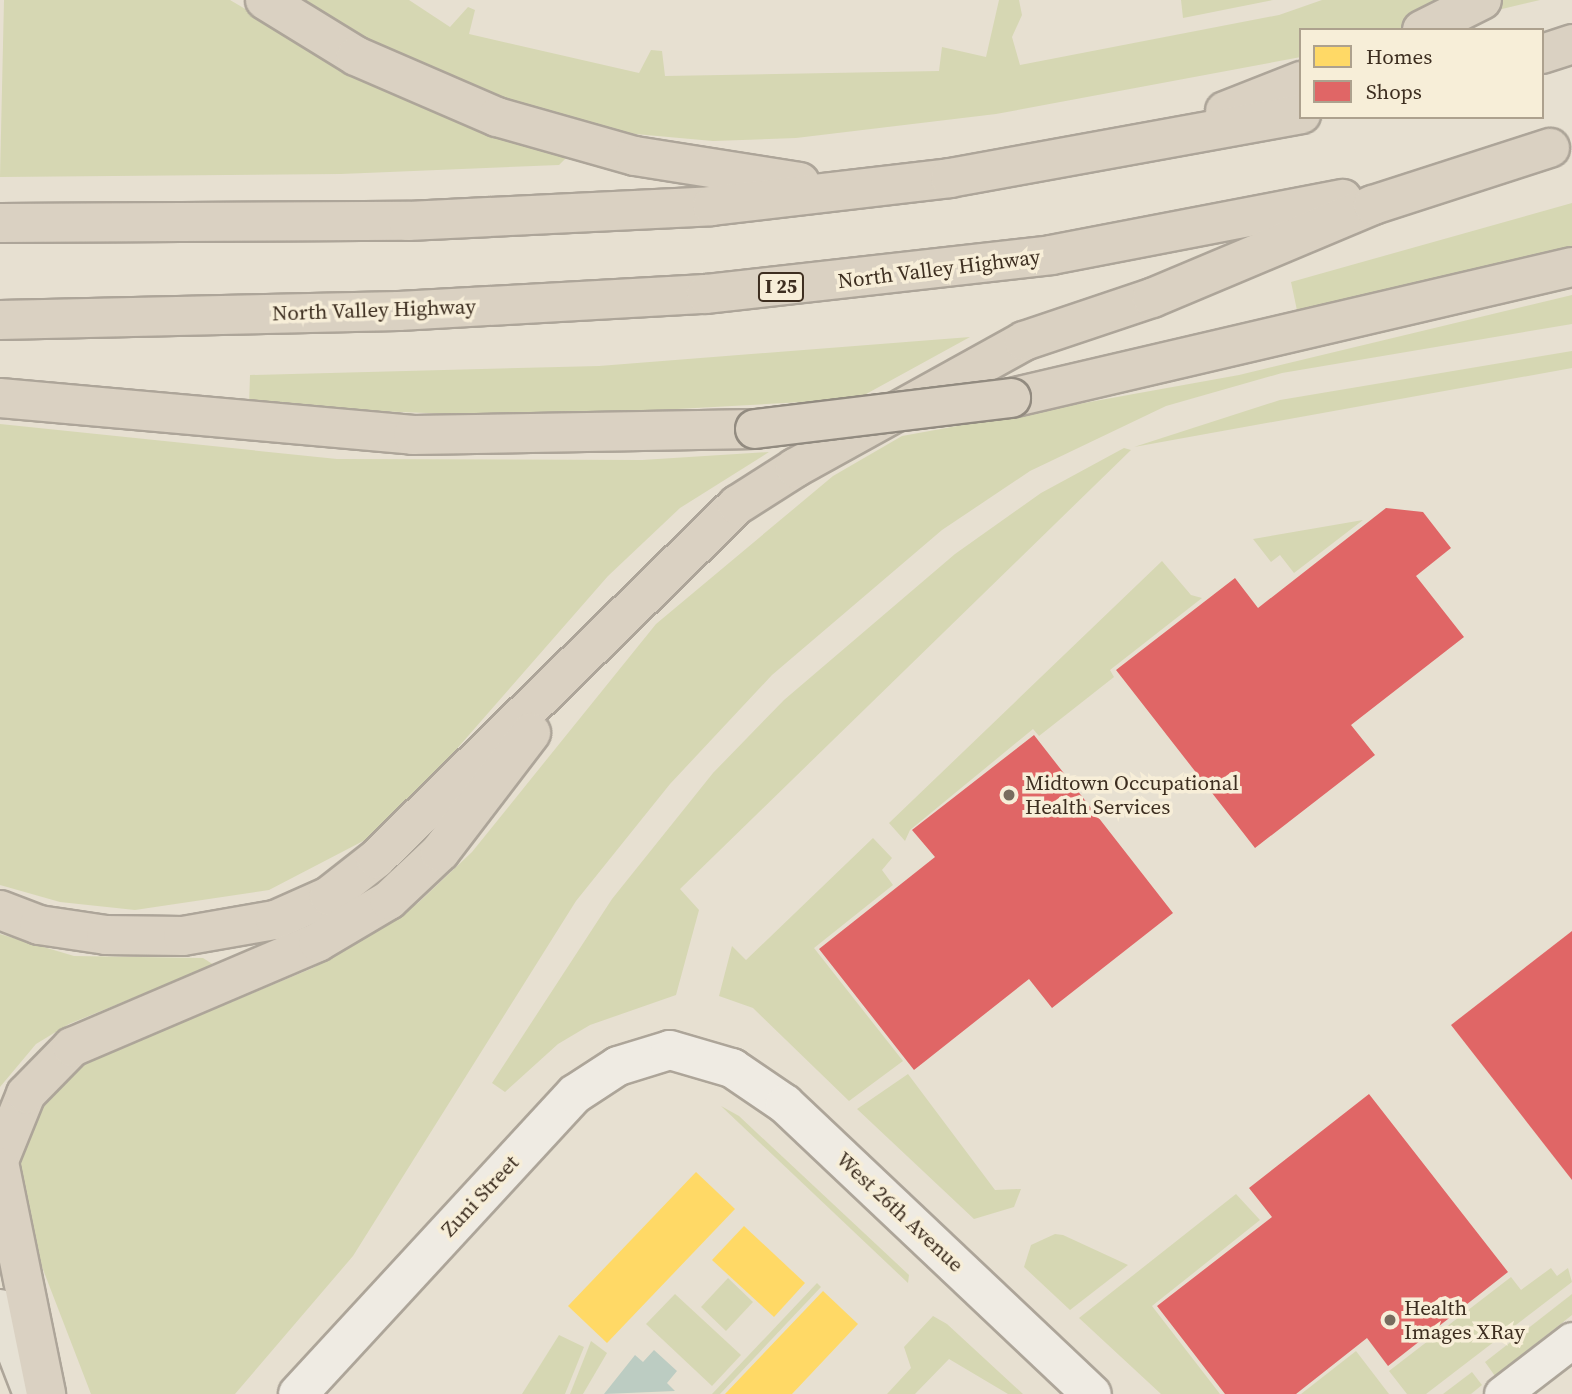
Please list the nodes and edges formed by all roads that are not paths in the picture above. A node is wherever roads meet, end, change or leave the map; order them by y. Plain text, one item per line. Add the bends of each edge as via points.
1 (265, 0) edge
2 (1482, 0) edge
3 (1426, 28) edge
4 (1572, 44) edge
5 (1544, 53) edge
6 (1299, 82) edge
7 (1299, 114) edge
8 (1561, 144) edge
9 (1122, 148) junction
10 (861, 191) junction
11 (0, 223) edge
12 (1572, 267) edge
13 (0, 320) edge
14 (0, 398) edge
15 (608, 627) junction
16 (0, 910) edge
17 (692, 1054) joint
18 (0, 1158) edge
19 (0, 1167) edge
20 (0, 1309) edge
21 (1572, 1340) edge
22 (33, 1394) edge
23 (46, 1394) edge
24 (298, 1394) edge
25 (1092, 1394) edge
26 (1502, 1394) edge

1 - 10 highway via 356,56 557,136 648,159
2 - 3 highway
4 - 5 highway
6 - 9 highway
7 - 9 highway
8 - 13 highway, North Valley Highway / I 25 via 1320,204 943,270 579,302
8 - 15 highway via 1373,205 1152,298 1024,341 947,379 737,505
9 - 10 highway
10 - 11 highway via 712,206 408,221
12 - 14 highway, bridge via 1011,398 755,429 413,435
15 - 16 highway via 432,806 329,896 275,920 183,936 106,935 38,925
15 - 18 highway via 468,818 389,900 318,942 72,1047 26,1094
17 - 24 street, Zuni Street via 645,1056 594,1077
17 - 25 street, West 26th Avenue via 732,1068 785,1104
19 - 23 highway
20 - 22 main road
21 - 26 street

